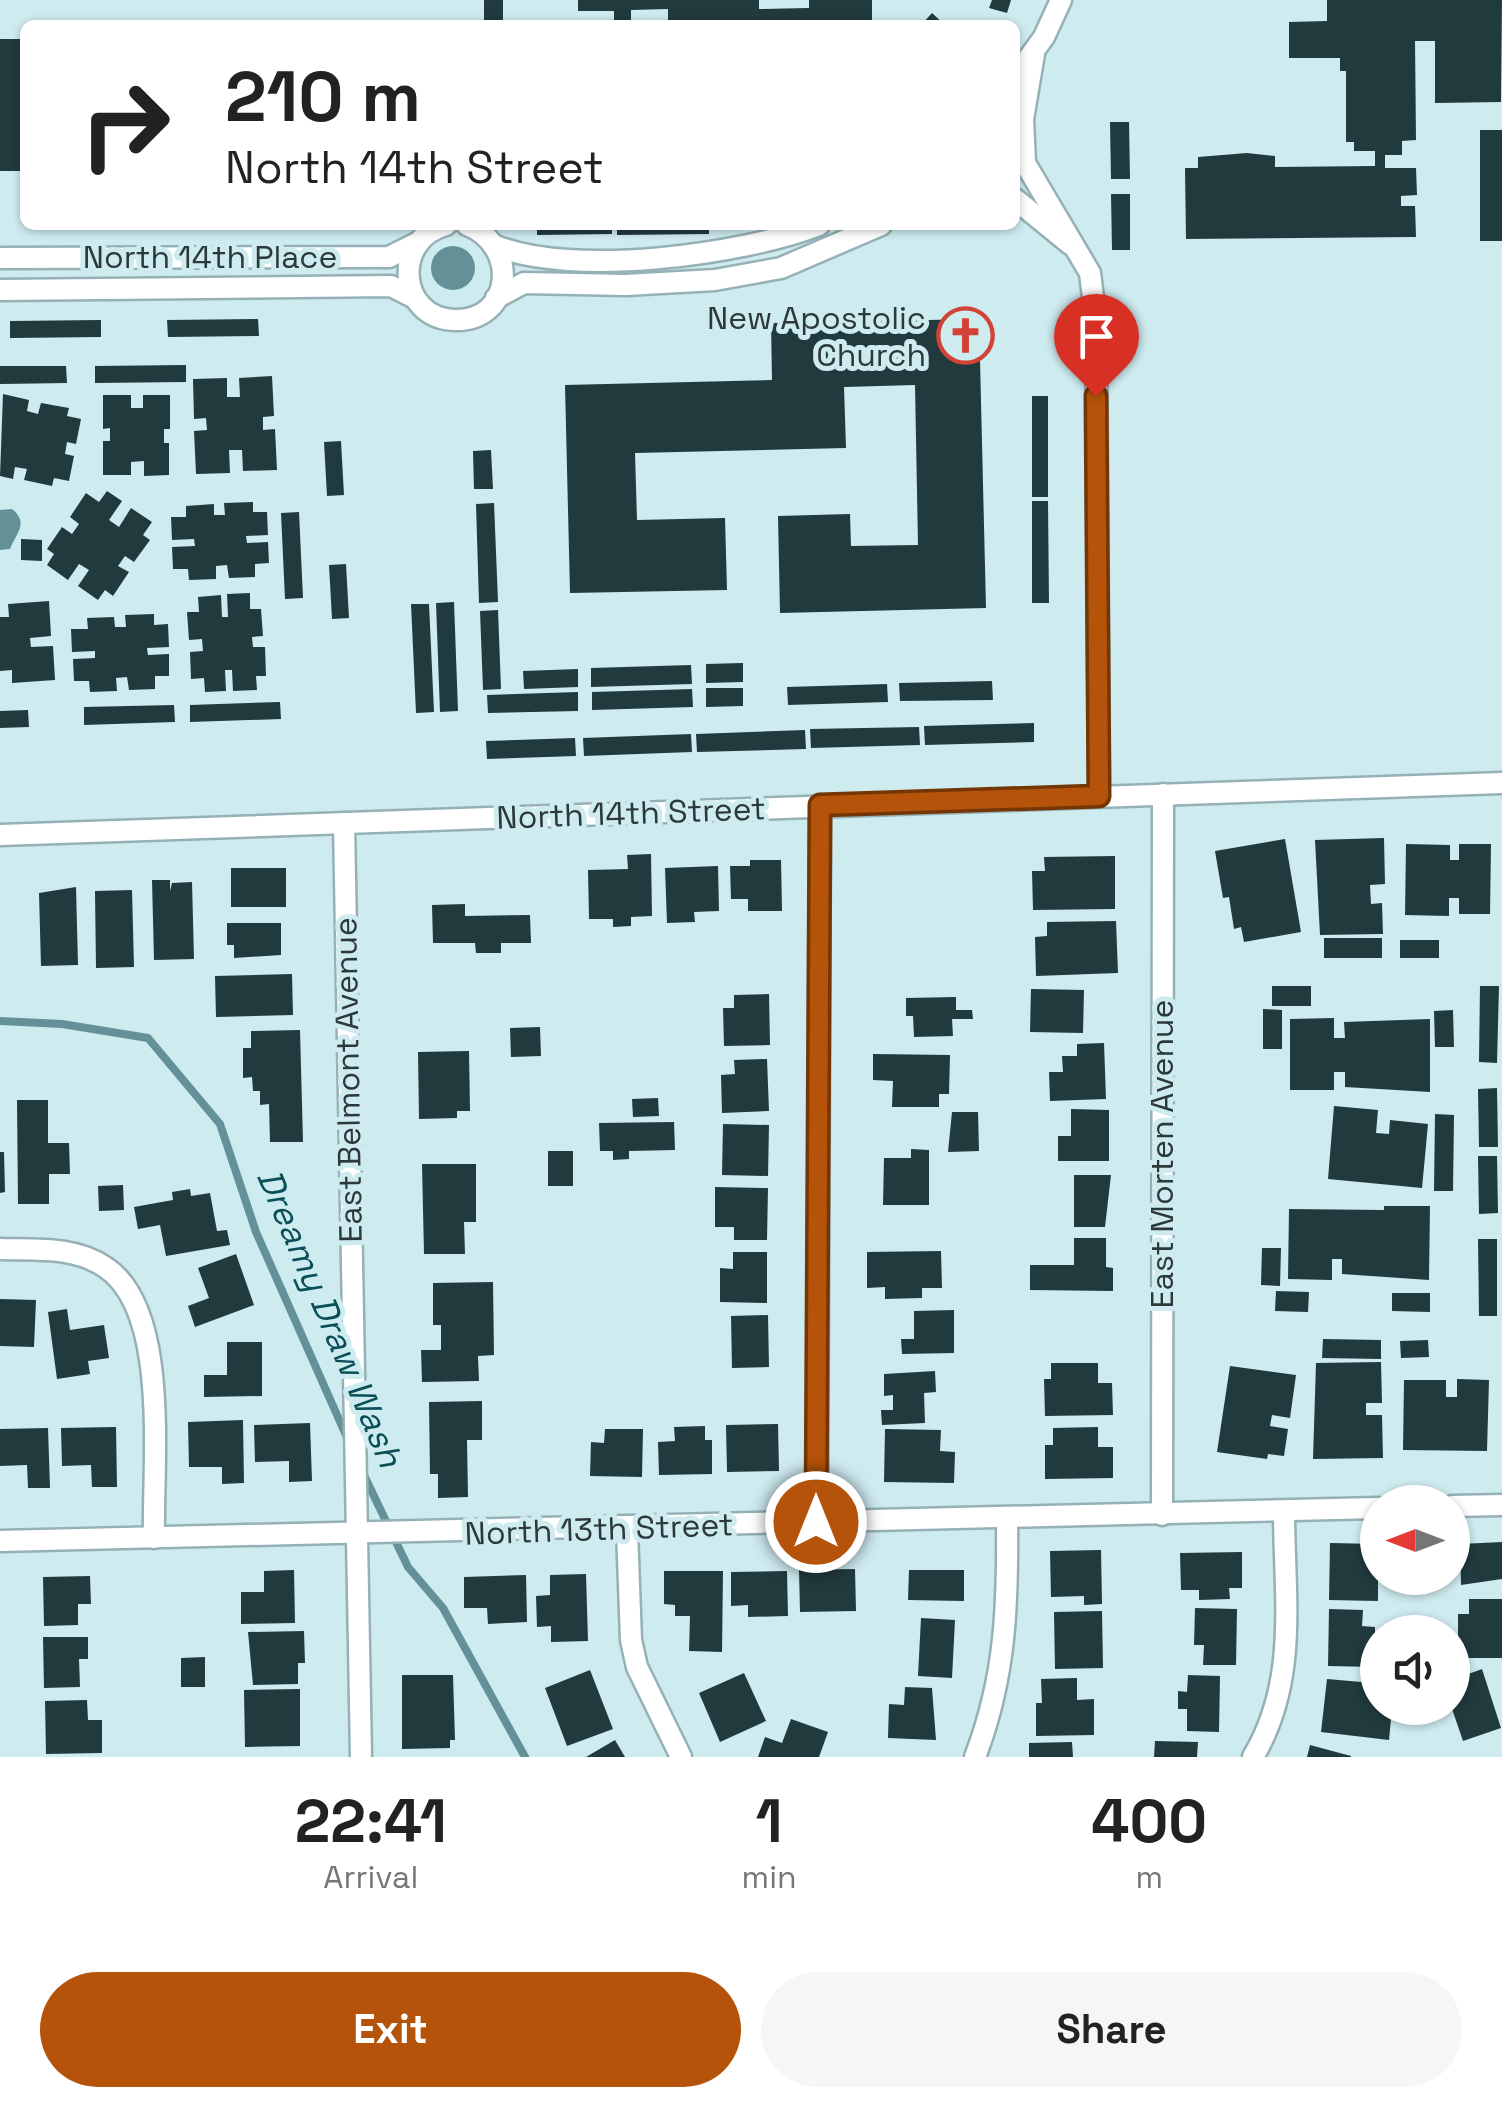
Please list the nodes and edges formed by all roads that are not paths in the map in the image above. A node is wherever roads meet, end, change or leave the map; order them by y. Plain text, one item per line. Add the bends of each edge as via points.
1 (1060, 0) edge
2 (1034, 54) junction
3 (1020, 71) edge
4 (1020, 203) edge
5 (437, 230) edge
6 (474, 230) edge
7 (806, 230) edge
8 (870, 230) edge
9 (417, 242) junction
10 (496, 246) junction
11 (1080, 252) junction
12 (0, 258) edge
13 (0, 290) edge
14 (415, 298) junction
15 (496, 298) junction
16 (1502, 783) edge
17 (1163, 794) junction
18 (1099, 796) junction
19 (820, 805) junction
20 (344, 824) junction
21 (0, 834) edge
22 (0, 1249) edge
23 (1502, 1505) edge
24 (1470, 1506) edge
25 (1360, 1509) edge
26 (1284, 1512) junction
27 (1162, 1515) junction
28 (1007, 1518) junction
29 (816, 1522) junction
30 (627, 1530) junction
31 (355, 1535) junction
32 (154, 1538) junction
33 (0, 1541) edge
34 (360, 1757) edge
35 (681, 1757) edge
36 (975, 1757) edge
37 (1253, 1757) edge

1 - 2 street
2 - 3 street
2 - 11 street via 1023,119 1025,163
4 - 11 street
5 - 9 street, North 14th Place
6 - 10 street
7 - 10 street via 712,254 626,259 523,256
8 - 15 street, North 14th Place via 781,268 715,280 524,283
9 - 12 street, North 14th Place via 390,257
9 - 14 street via 407,270
10 - 15 street via 504,272
11 - 18 street via 1096,322
13 - 14 street, North 14th Place via 391,286
14 - 15 street, North 14th Place via 448,320 476,316
16 - 17 street, North 14th Street
17 - 18 street, North 14th Street
17 - 27 street, East Morten Avenue
18 - 19 street, North 14th Street
19 - 20 street, North 14th Street
19 - 29 street
20 - 21 street, North 14th Street
20 - 31 street, East Belmont Avenue
22 - 32 street via 72,1252 127,1284 147,1334
23 - 24 street
25 - 26 street, North 13th Street
26 - 27 street, North 13th Street
26 - 37 street via 1287,1654 1281,1697
27 - 28 street, North 13th Street
28 - 29 street, North 13th Street
28 - 36 street via 1006,1648
29 - 30 street, North 13th Street
30 - 31 street, North 13th Street
30 - 35 street via 630,1640
31 - 32 street, North 13th Street
31 - 34 street, East Belmont Avenue
32 - 33 street, North 13th Street

